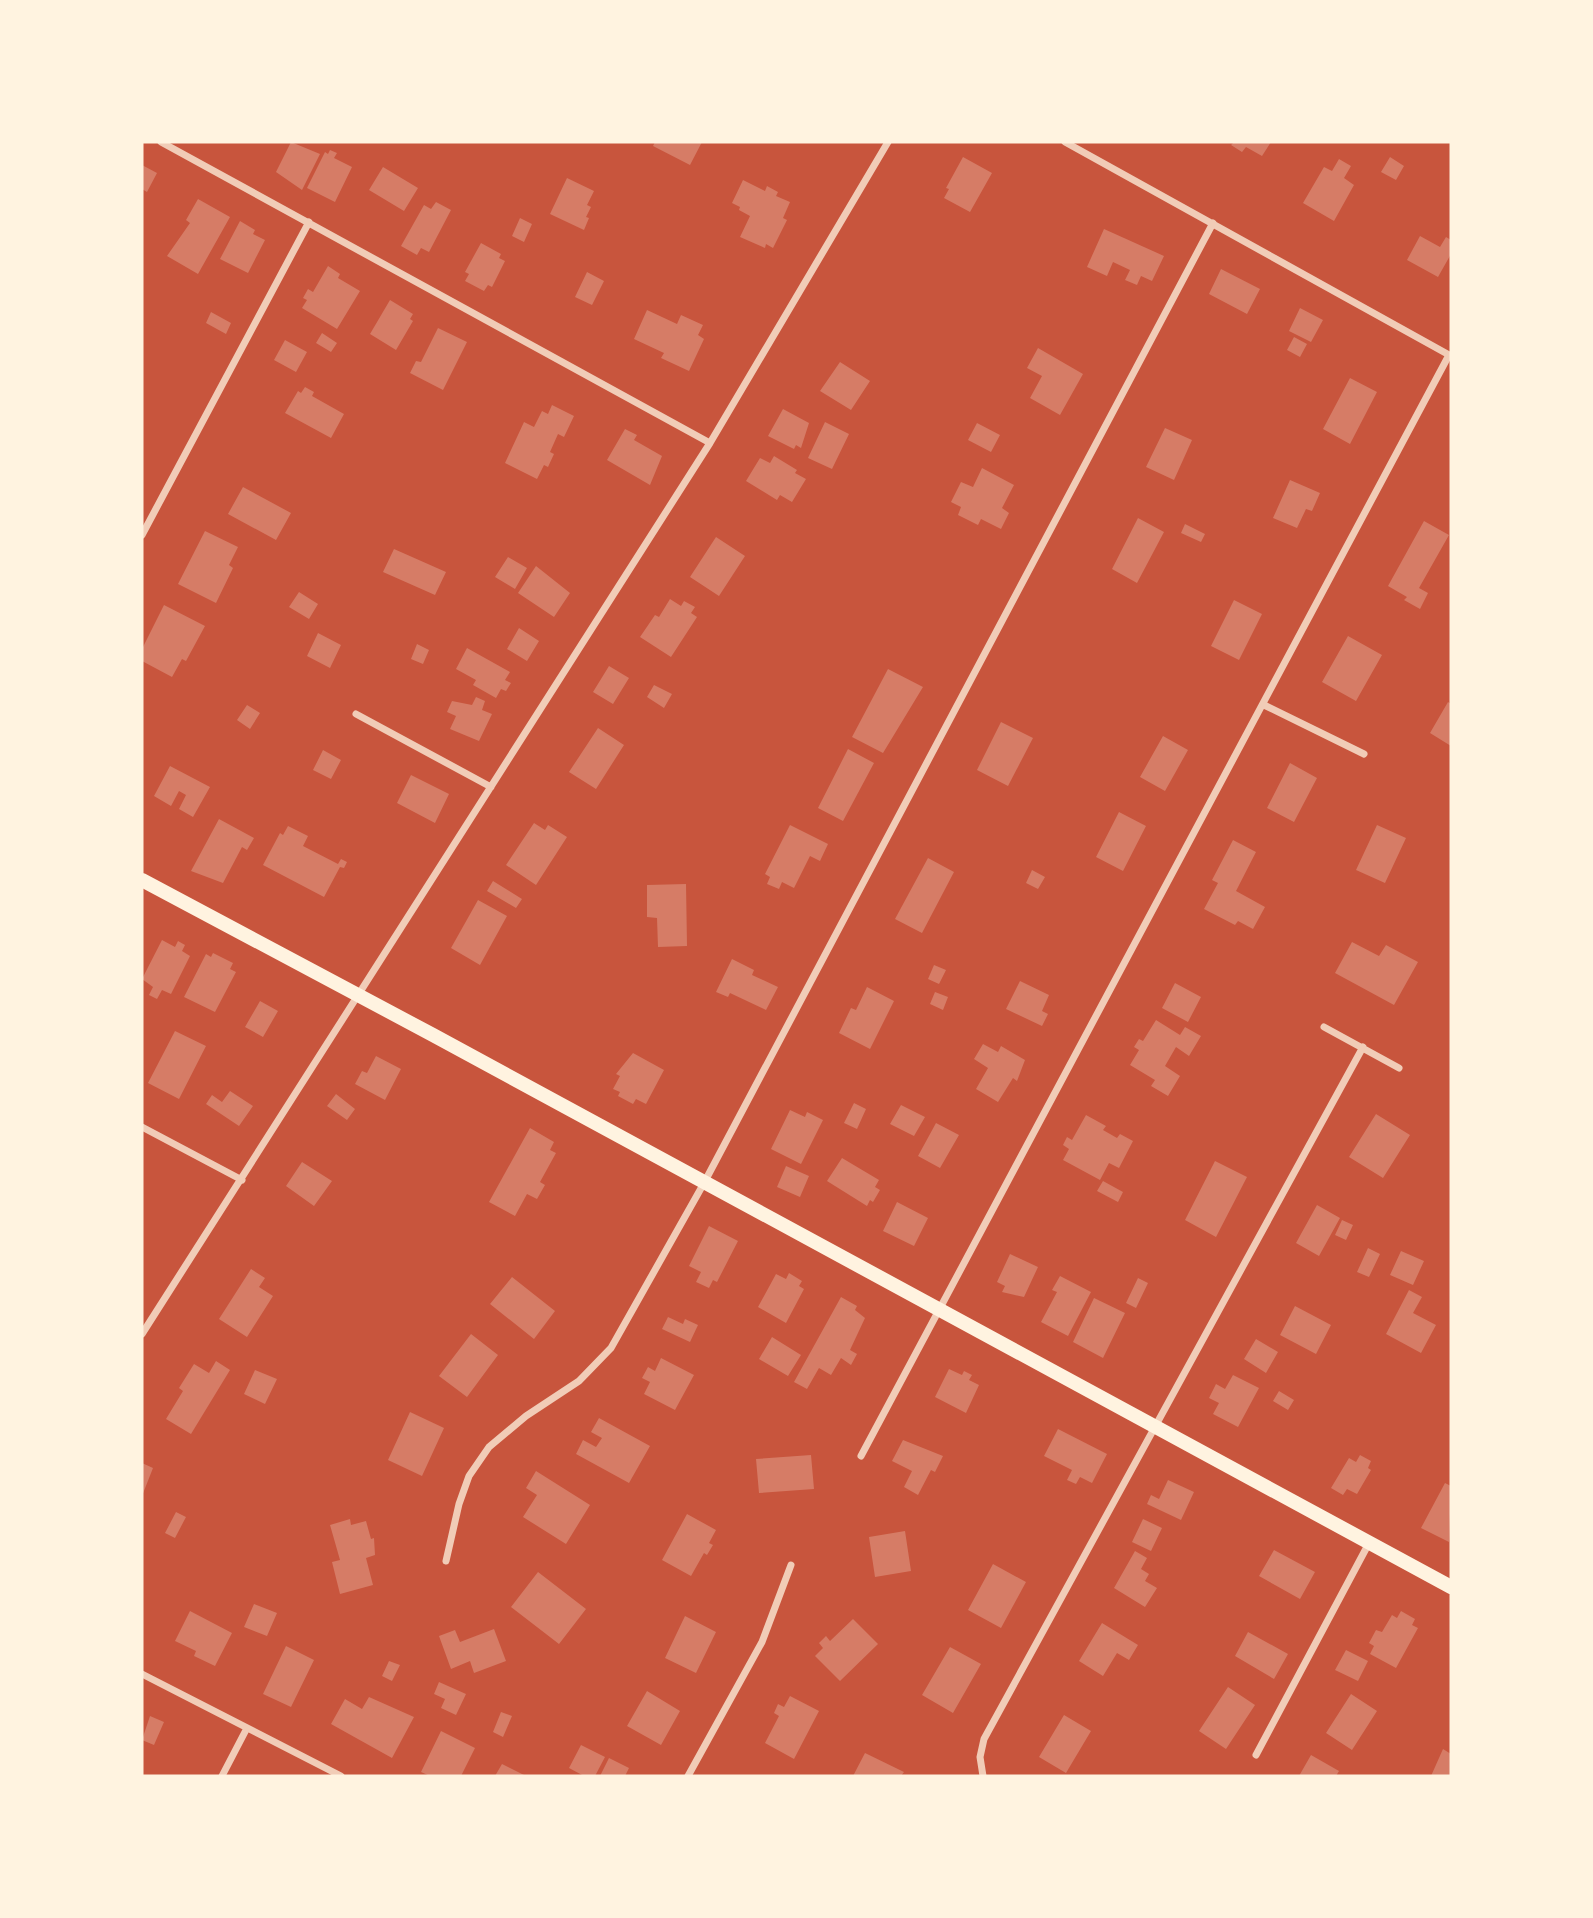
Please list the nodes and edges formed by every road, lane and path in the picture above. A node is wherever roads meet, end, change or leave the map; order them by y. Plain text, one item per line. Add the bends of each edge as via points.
1 (161, 142) edge
2 (888, 142) edge
3 (1065, 142) edge
4 (309, 222) junction
5 (1213, 223) junction
6 (1450, 356) edge
7 (710, 443) junction
8 (142, 535) edge
9 (1264, 705) junction
10 (356, 714) dead end
11 (1364, 754) dead end
12 (491, 786) junction
13 (142, 880) edge
14 (357, 995) junction
15 (1324, 1027) dead end
16 (1363, 1047) junction
17 (1399, 1068) dead end
18 (142, 1127) edge
19 (242, 1180) junction
20 (704, 1183) junction
21 (937, 1310) junction
22 (142, 1334) edge
23 (1155, 1427) junction
24 (861, 1456) dead end
25 (1369, 1543) junction
26 (446, 1561) dead end
27 (791, 1565) dead end
28 (1451, 1587) edge
29 (142, 1674) edge
30 (247, 1728) junction
31 (1256, 1755) dead end
32 (222, 1776) edge
33 (341, 1776) edge
34 (688, 1776) edge
35 (984, 1776) edge

1 - 4 street
2 - 7 street
3 - 5 street
4 - 7 street
4 - 8 street
5 - 6 street
5 - 20 street
6 - 9 street
7 - 12 street
9 - 11 street
9 - 21 street
10 - 12 street
12 - 14 street
13 - 14 main road
14 - 19 street
14 - 20 main road
15 - 16 street
16 - 17 street
16 - 23 street
18 - 19 street
19 - 22 street
20 - 21 main road
20 - 26 street via 611,1348 579,1381 489,1447 469,1476
21 - 23 main road
21 - 24 street
23 - 25 main road
23 - 35 street via 984,1739
25 - 28 main road
25 - 31 street
27 - 34 street via 762,1643
29 - 30 street
30 - 32 street
30 - 33 street

